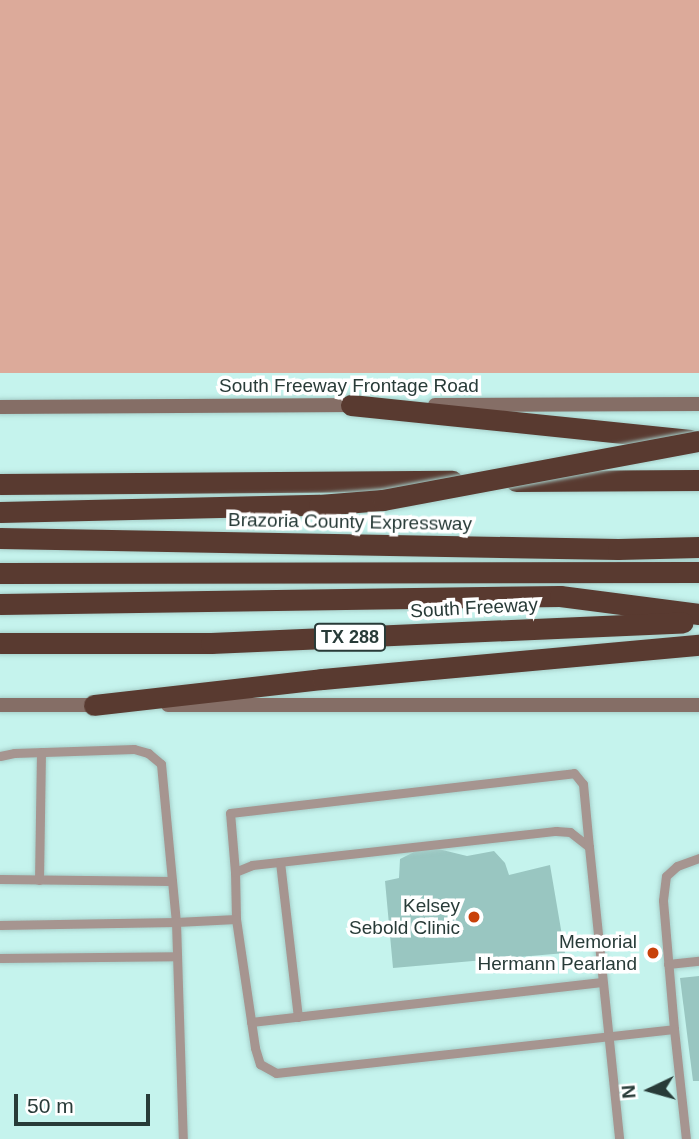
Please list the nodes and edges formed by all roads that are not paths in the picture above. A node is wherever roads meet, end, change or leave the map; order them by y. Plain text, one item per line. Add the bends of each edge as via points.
1 (699, 404) edge
2 (351, 405) junction
3 (0, 407) edge
4 (699, 441) edge
5 (699, 480) edge
6 (0, 484) edge
7 (0, 512) edge
8 (0, 538) edge
9 (699, 547) edge
10 (699, 572) edge
11 (0, 573) edge
12 (0, 604) edge
13 (699, 614) edge
14 (699, 622) edge
15 (0, 643) edge
16 (699, 645) edge
17 (0, 705) edge
18 (94, 705) junction
19 (699, 705) edge
20 (41, 752) junction
21 (0, 756) edge
22 (589, 847) junction
23 (699, 858) edge
24 (280, 862) junction
25 (235, 872) junction
26 (0, 879) edge
27 (39, 880) junction
28 (172, 881) junction
29 (236, 919) junction
30 (176, 922) junction
31 (0, 925) edge
32 (177, 956) junction
33 (0, 958) edge
34 (699, 961) edge
35 (668, 964) junction
36 (602, 982) junction
37 (298, 1017) junction
38 (251, 1022) junction
39 (674, 1029) junction
40 (608, 1037) junction
41 (183, 1139) edge
42 (619, 1139) edge
43 (687, 1139) edge

1 - 2 main road, South Freeway Frontage Road
2 - 3 main road, South Freeway Frontage Road
2 - 4 highway
4 - 7 highway, bridge via 383,499 319,505
5 - 6 highway
8 - 9 highway, Brazoria County Expressway
10 - 11 highway
12 - 13 highway via 559,596
14 - 15 highway, South Freeway / TX 288 via 211,643
16 - 18 highway
17 - 18 main road
18 - 19 main road
20 - 21 lane
20 - 27 lane
20 - 28 lane via 134,750 148,753 161,764
22 - 24 lane via 570,832 556,831
22 - 25 lane via 583,784 574,773 230,813
22 - 36 lane
23 - 35 lane via 677,866 666,876 663,900
24 - 25 lane
24 - 37 lane
25 - 29 lane
26 - 27 lane
27 - 28 lane
28 - 30 lane
29 - 30 lane
29 - 38 lane
30 - 31 lane
30 - 32 lane
32 - 33 lane
32 - 41 lane
34 - 35 lane
35 - 39 lane
36 - 37 lane
36 - 40 lane
37 - 38 lane
38 - 40 lane via 260,1064 276,1073
39 - 40 lane
39 - 43 lane
40 - 42 lane

